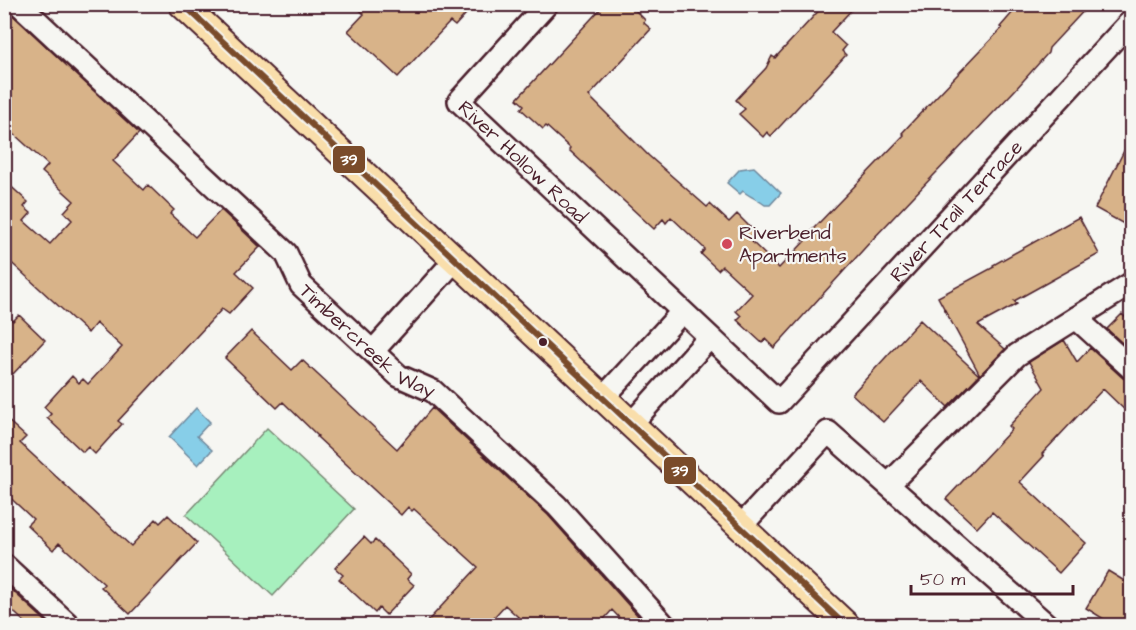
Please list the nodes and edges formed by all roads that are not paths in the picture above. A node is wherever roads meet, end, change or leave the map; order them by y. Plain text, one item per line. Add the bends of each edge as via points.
1 (18, 4) edge
2 (182, 4) edge
3 (547, 4) edge
4 (1131, 20) edge
5 (456, 260) junction
6 (1131, 283) edge
7 (682, 312) junction
8 (1076, 318) junction
9 (709, 338) junction
10 (373, 351) junction
11 (1131, 369) edge
12 (603, 398) junction
13 (779, 402) joint
14 (631, 424) junction
15 (889, 484) junction
16 (741, 526) junction
17 (4, 565) edge
18 (70, 626) edge
19 (665, 626) edge
20 (847, 626) edge
21 (1048, 626) edge

1 - 10 street, Timbercreek Way via 286,253 301,285
2 - 5 main road
3 - 7 street, River Hollow Road via 459,101
4 - 13 street, River Trail Terrace
5 - 10 street
5 - 12 main road
6 - 8 street
7 - 9 street, River Hollow Road
7 - 12 street
8 - 11 street
8 - 15 street via 1017,355
9 - 13 street, River Hollow Road
9 - 14 street
10 - 19 street, Timbercreek Way via 399,376 433,391 557,506
12 - 14 main road
14 - 16 main road
15 - 16 street via 828,432
15 - 21 street
16 - 20 main road
17 - 18 street

